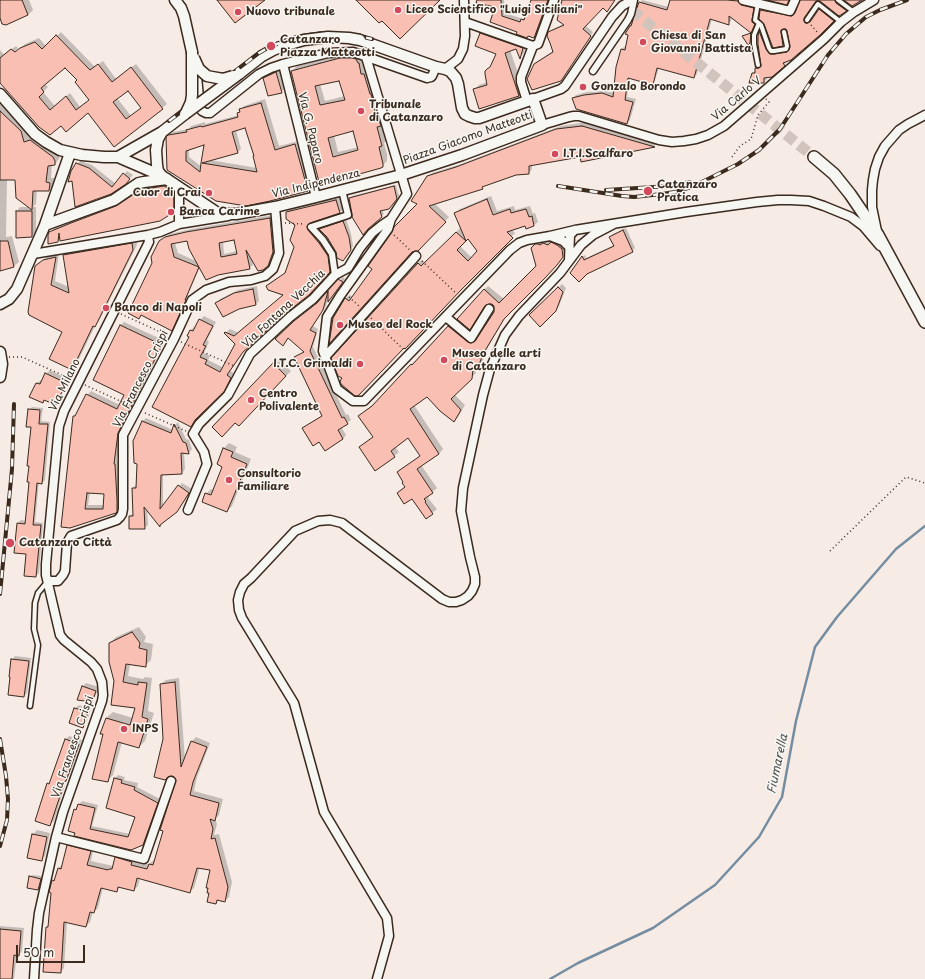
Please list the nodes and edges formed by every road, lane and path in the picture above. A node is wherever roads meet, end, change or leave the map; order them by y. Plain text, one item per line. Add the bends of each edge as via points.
1 (175, 0) edge
2 (178, 0) edge
3 (464, 0) edge
4 (554, 0) edge
5 (633, 0) edge
6 (743, 0) edge
7 (794, 0) edge
8 (838, 0) edge
9 (874, 0) edge
10 (754, 2) edge
11 (854, 12) junction
12 (807, 20) dead end
13 (465, 22) junction
14 (841, 22) junction
15 (759, 23) junction
16 (784, 32) dead end
17 (532, 46) junction
18 (192, 52) junction
19 (366, 57) junction
20 (283, 64) junction
21 (758, 65) dead end
22 (440, 68) junction
23 (593, 71) dead end
24 (239, 74) junction
25 (0, 94) edge
26 (530, 100) junction
27 (767, 100) dead end
28 (186, 114) junction
29 (925, 115) edge
30 (542, 125) junction
31 (162, 132) junction
32 (70, 153) junction
33 (118, 157) junction
34 (732, 157) dead end
35 (814, 157) tunnel mouth
36 (401, 175) junction
37 (164, 177) junction
38 (179, 187) junction
39 (342, 190) junction
40 (316, 197) junction
41 (275, 207) junction
42 (236, 214) junction
43 (391, 219) junction
44 (276, 222) junction
45 (179, 224) junction
46 (614, 224) junction
47 (45, 225) junction
48 (311, 227) junction
49 (388, 229) junction
50 (575, 230) junction
51 (148, 235) junction
52 (878, 235) junction
53 (550, 236) junction
54 (581, 245) junction
55 (569, 247) junction
56 (33, 254) junction
57 (416, 256) junction
58 (569, 260) junction
59 (891, 261) junction
60 (335, 276) junction
61 (344, 291) junction
62 (463, 299) junction
63 (0, 304) edge
64 (489, 309) dead end
65 (114, 311) junction
66 (365, 313) junction
67 (446, 317) junction
68 (925, 322) edge
69 (174, 339) junction
70 (1, 355) edge
71 (409, 355) junction
72 (325, 357) junction
73 (241, 370) junction
74 (65, 376) dead end
75 (0, 377) edge
76 (925, 483) edge
77 (188, 510) dead end
78 (830, 551) dead end
79 (48, 581) junction
80 (30, 706) dead end
81 (172, 781) dead end
82 (56, 838) junction
83 (34, 979) edge
84 (377, 979) edge

1 - 18 street via 184,16
2 - 20 street via 189,23 202,111 210,113 259,74
3 - 13 street
4 - 17 street via 538,44
5 - 23 street via 628,20
5 - 26 street via 622,6 612,17 562,89
6 - 10 street
7 - 10 street via 790,11
8 - 11 lane
9 - 11 street, Via Carlo V
10 - 15 lane via 755,20
11 - 14 street, Via Carlo V
12 - 14 lane via 818,4
13 - 17 street
13 - 22 street via 463,49 458,59
14 - 30 street, Via Carlo V via 724,126 708,135 672,142 579,116 569,116
15 - 16 lane via 771,51 786,49
15 - 21 lane via 754,35
17 - 26 street via 521,77
18 - 24 street, bridge via 199,69 207,76 223,79
18 - 28 street, bridge via 192,95
19 - 20 street via 353,52 328,53
19 - 22 street via 427,78
19 - 36 street
20 - 40 street, Via G. Paparo
22 - 24 street, bridge via 360,40 328,37 293,43 273,50
22 - 26 street, Piazza Giacomo Matteotti via 450,71 456,78 464,112 472,118 479,118
24 - 28 street, bridge
25 - 32 street via 35,134 52,146
26 - 30 street, Piazza Giacomo Matteotti
27 - 34 path via 769,102 758,114 751,140 740,146
28 - 31 street
29 - 52 street via 899,130 885,146 880,157 872,190 872,207
30 - 36 street, Piazza Giacomo Matteotti
31 - 33 street
31 - 37 street via 156,150 158,171
32 - 33 street
32 - 47 street
33 - 37 street, Via Indipendenza
35 - 52 main road via 834,174
36 - 39 street, Via Indipendenza
36 - 43 street via 407,194
37 - 38 street, Via Indipendenza
37 - 47 street via 139,183 114,200
38 - 42 street, Via Indipendenza via 216,212
38 - 45 street
39 - 40 street, Via Indipendenza
39 - 48 street via 348,215
40 - 41 street, Via Indipendenza
41 - 42 street, Via Indipendenza
41 - 44 street, Via Francesco Crispi
42 - 45 street, Via Indipendenza
43 - 49 street
43 - 60 street, Via Fontana Vecchia via 372,234 348,268
44 - 48 path
44 - 69 street, Via Francesco Crispi via 279,253 274,269 265,276 229,282 206,290 192,300
45 - 51 street, Via Indipendenza
46 - 50 street
46 - 54 street
46 - 59 street via 778,200 809,201 851,217 876,241
47 - 56 street
48 - 60 street via 332,254
49 - 57 path
49 - 61 street
50 - 53 street
50 - 54 street via 580,236
50 - 55 street via 570,235
51 - 56 street, Via Indipendenza
51 - 65 street, Via Milano via 149,242
52 - 59 main road
53 - 55 street via 563,241
53 - 62 street via 519,243
54 - 58 street
55 - 58 street
56 - 63 street via 17,289 9,299
57 - 62 path
57 - 66 street
58 - 84 street via 560,274 519,316 505,335 490,369 463,488 461,511 475,577 475,584 468,596 456,602 442,600 342,523 330,520 318,521 295,531 244,584 240,592 238,605 242,618 294,703 324,812 387,918 390,936
59 - 68 main road
60 - 73 street, Via Fontana Vecchia via 313,299 250,354
61 - 66 path
61 - 72 street via 327,317 323,351
62 - 67 street
64 - 67 street via 471,338
65 - 69 path
65 - 79 street, Via Milano via 59,426 46,564
66 - 71 path
66 - 72 street
67 - 71 street
69 - 73 path
69 - 79 street, Via Francesco Crispi via 123,435 123,509 120,518 71,536 67,543 63,575 58,581
70 - 74 path via 22,357
70 - 75 street
71 - 72 street via 364,402 354,401 337,389
73 - 77 street, Via Fontana Vecchia via 228,395 199,424 193,434 204,452 207,464
76 - 78 path via 906,477
79 - 80 lane via 38,593 35,603 34,628 38,645
79 - 82 street, Via Francesco Crispi via 60,635 97,668 103,689 102,701
81 - 82 street via 144,859
82 - 83 street, Via Francesco Crispi via 39,913

